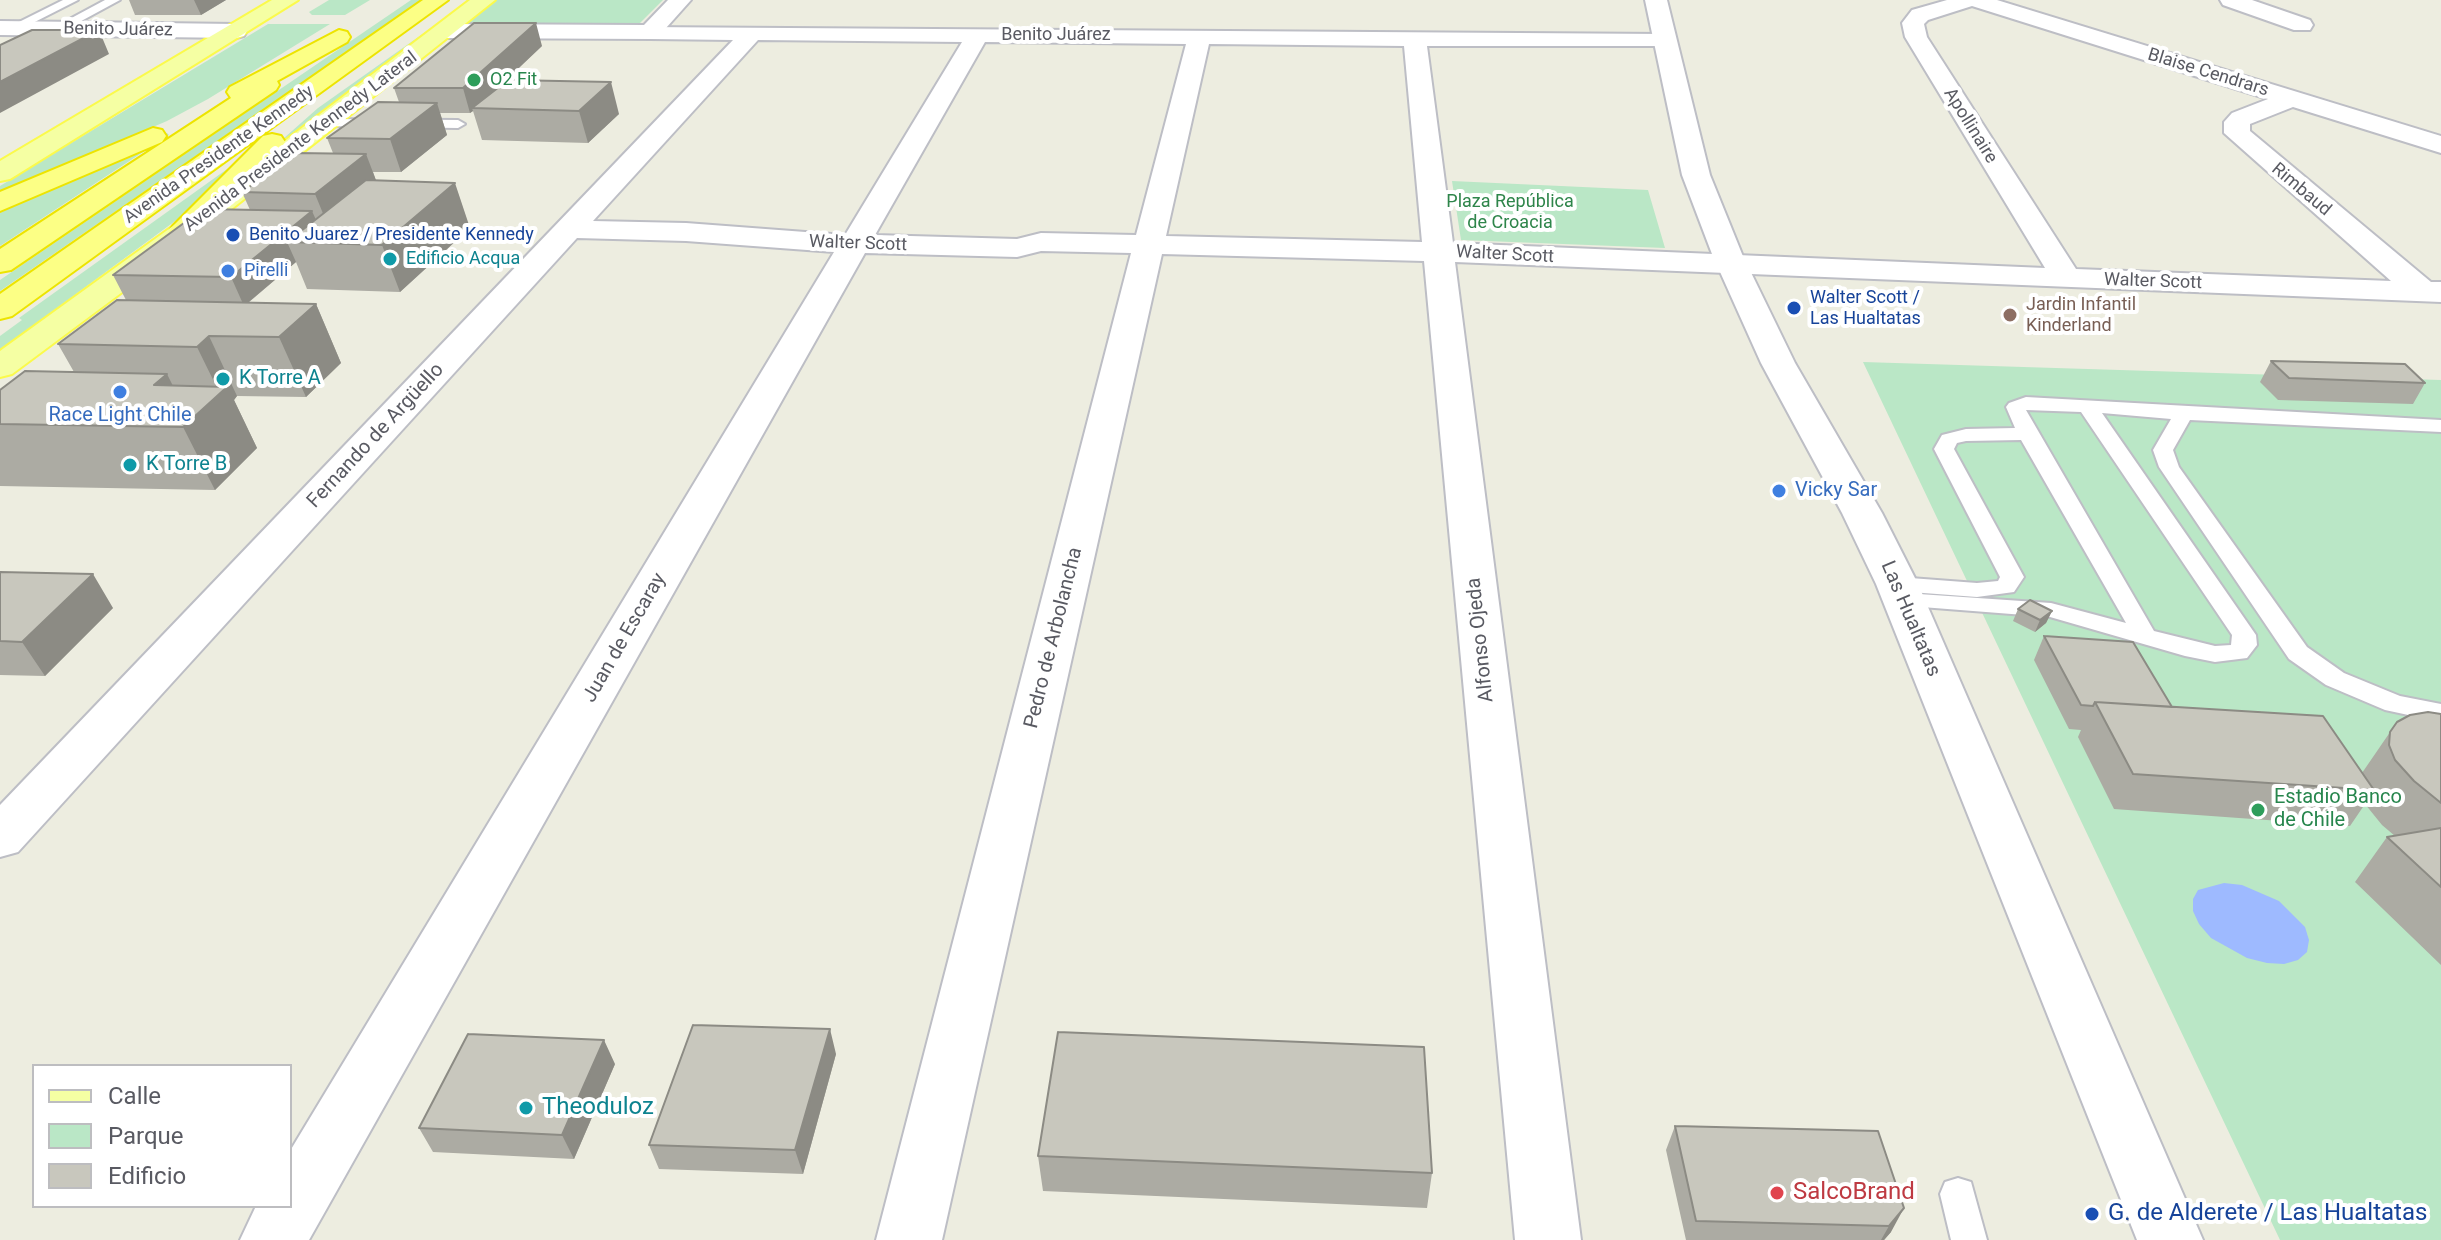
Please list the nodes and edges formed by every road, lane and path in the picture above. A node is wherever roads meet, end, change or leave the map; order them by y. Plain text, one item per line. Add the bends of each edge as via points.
1 (72, 0) edge
2 (114, 0) edge
3 (287, 0) edge
4 (437, 0) edge
5 (484, 0) edge
6 (680, 0) edge
7 (1656, 0) edge
8 (1972, 0) edge
9 (2231, 0) edge
10 (1125, 12) dead end
11 (2302, 25) dead end
12 (6, 28) edge
13 (57, 29) junction
14 (236, 31) junction
15 (447, 31) junction
16 (650, 32) junction
17 (752, 33) junction
18 (977, 35) junction
19 (1119, 35) junction
20 (356, 36) junction
21 (1199, 36) junction
22 (1415, 39) junction
23 (1665, 41) junction
24 (2292, 99) junction
25 (326, 123) junction
26 (458, 124) dead end
27 (2441, 145) edge
28 (0, 173) edge
29 (0, 202) edge
30 (571, 229) junction
31 (184, 232) junction
32 (855, 244) junction
33 (1149, 245) junction
34 (1439, 252) junction
35 (0, 263) edge
36 (1732, 266) junction
37 (2067, 279) junction
38 (2432, 292) edge
39 (0, 309) edge
40 (0, 367) edge
41 (2087, 406) junction
42 (2184, 414) junction
43 (2441, 426) edge
44 (2028, 434) junction
45 (1900, 592) junction
46 (2145, 636) junction
47 (2441, 713) edge
48 (0, 838) edge
49 (1958, 1194) dead end
50 (292, 1207) edge
51 (292, 1208) edge
52 (273, 1240) edge
53 (909, 1240) edge
54 (1548, 1240) edge
55 (1969, 1240) edge
56 (2170, 1240) edge

1 - 12 lane
2 - 13 lane
3 - 14 main road
4 - 20 highway, Avenida Presidente Kennedy
5 - 15 main road, Avenida Presidente Kennedy Lateral
6 - 16 street
7 - 23 street, Las Hualtatas
8 - 24 street, Blaise Cendrars
8 - 37 street, Apollinaire via 1920,15 1913,23 1916,37
9 - 11 street
10 - 19 street
12 - 13 street, Benito Juárez
13 - 14 street, Benito Juárez
14 - 28 main road
15 - 16 street, Benito Juárez
15 - 25 main road, Avenida Presidente Kennedy Lateral
16 - 17 street, Benito Juárez
17 - 18 street, Benito Juárez
17 - 30 street, Fernando de Argüello
18 - 19 street, Benito Juárez
18 - 32 street, Juan de Escaray
19 - 21 street, Benito Juárez
20 - 29 highway via 183,122
20 - 31 highway via 285,128
20 - 35 highway, Avenida Presidente Kennedy
20 - 39 highway, Avenida Presidente Kennedy
21 - 22 street, Benito Juárez
21 - 33 street, Pedro de Arbolancha
22 - 23 street, Benito Juárez
22 - 34 street, Alfonso Ojeda
23 - 36 street, Las Hualtatas via 1696,175
24 - 27 street, Blaise Cendrars
24 - 38 street, Rimbaud via 2241,118 2237,133
25 - 26 lane
25 - 31 main road, Avenida Presidente Kennedy Lateral
30 - 32 street, Walter Scott
30 - 48 street, Fernando de Argüello
31 - 40 main road, Avenida Presidente Kennedy Lateral via 82,317
32 - 33 street, Walter Scott
32 - 50 street, Juan de Escaray
33 - 34 street, Walter Scott
33 - 53 street, Pedro de Arbolancha
34 - 36 street, Walter Scott
34 - 54 street, Alfonso Ojeda
36 - 37 street, Walter Scott
36 - 45 street, Las Hualtatas
37 - 38 street, Walter Scott
41 - 42 lane
41 - 44 lane via 2016,407
41 - 46 lane via 2244,635 2245,645 2238,652 2215,654
42 - 43 lane
42 - 47 lane via 2163,450 2169,467 2298,653 2335,679 2379,698
44 - 45 lane via 1966,435 1949,439 1944,449 2012,577 2006,587
44 - 46 lane
45 - 46 lane via 2051,610
45 - 56 street, Las Hualtatas
49 - 55 lane
51 - 52 street, Juan de Escaray

